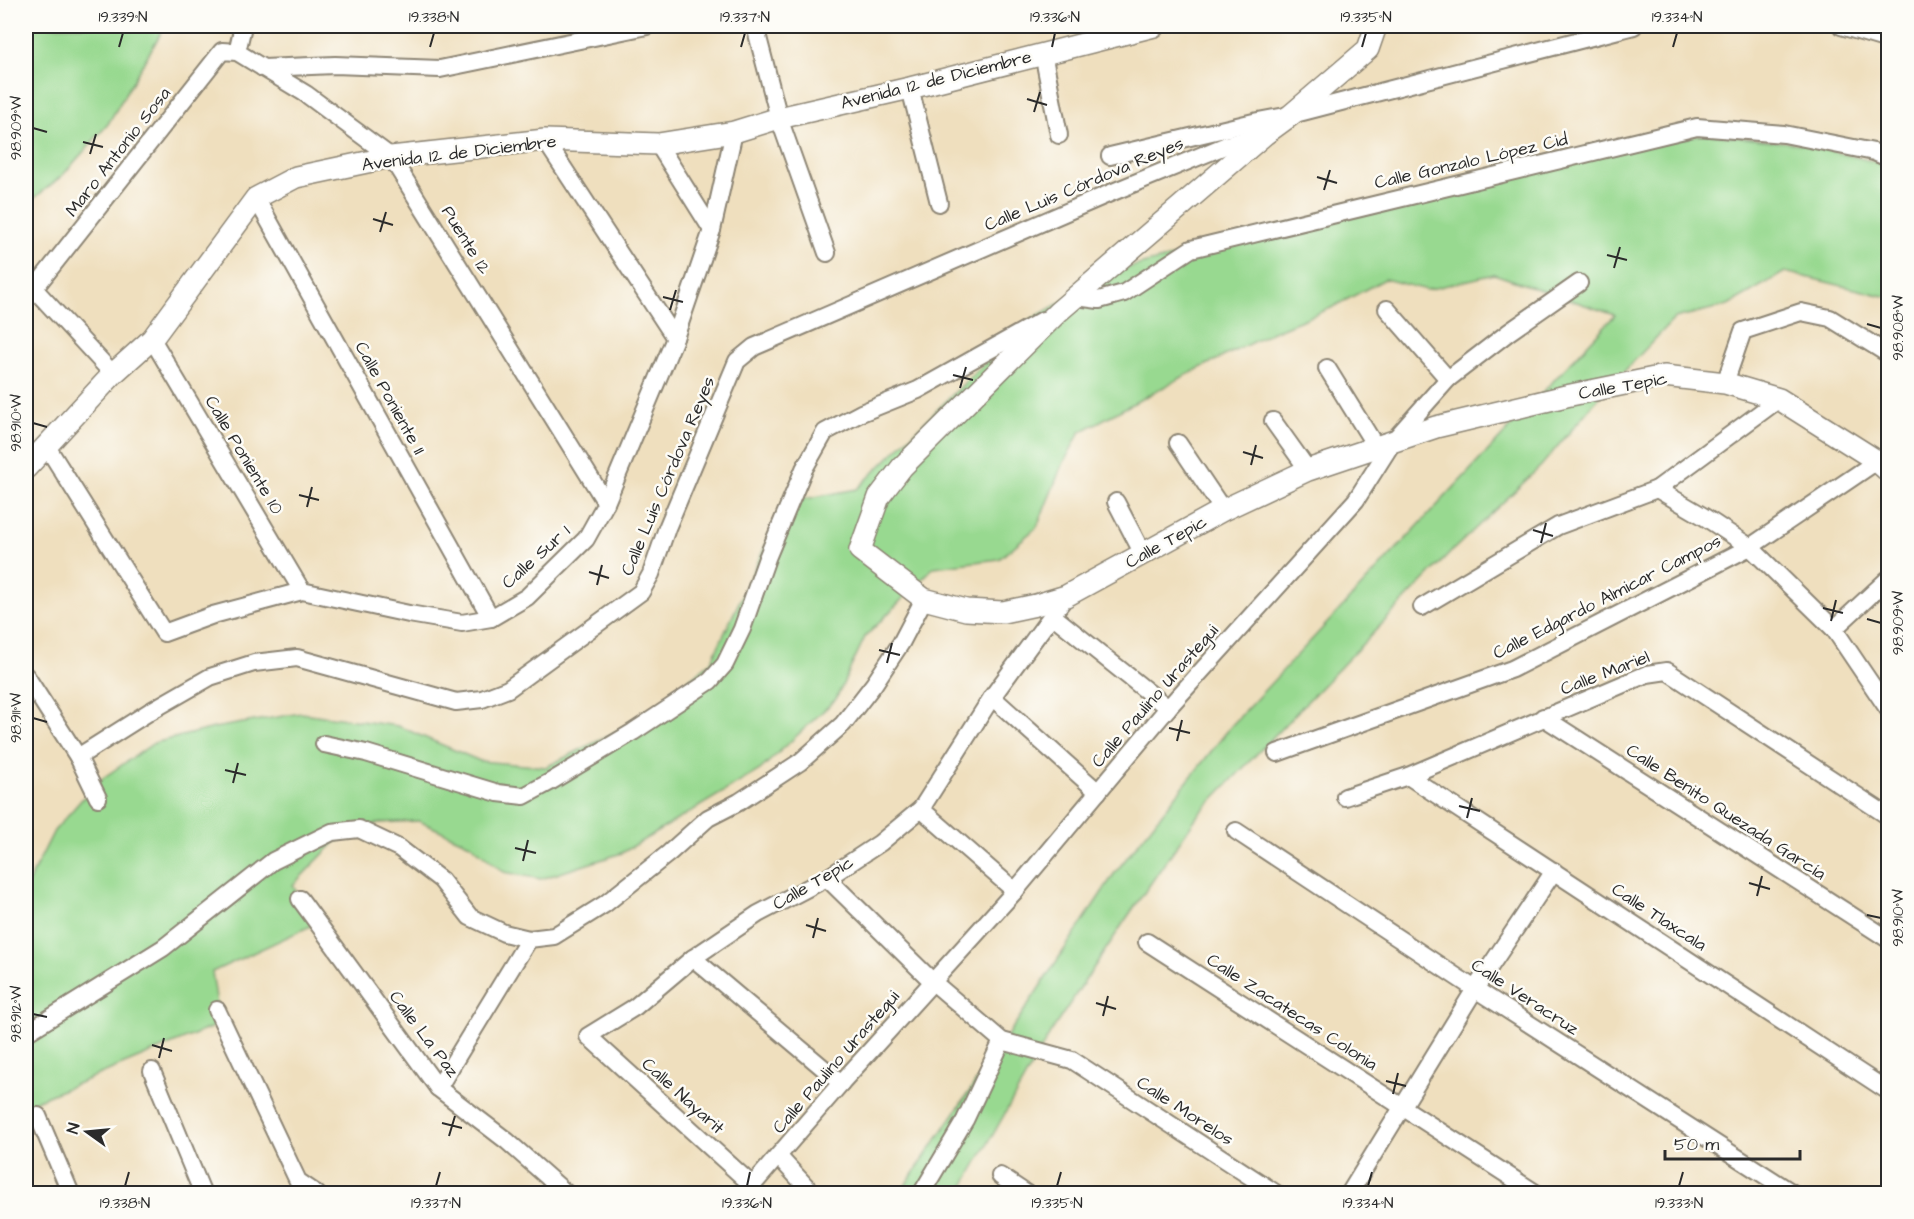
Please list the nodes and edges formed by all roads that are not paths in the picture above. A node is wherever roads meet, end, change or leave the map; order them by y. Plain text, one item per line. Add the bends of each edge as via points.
1 (243, 26) edge
2 (647, 26) edge
3 (755, 26) edge
4 (1154, 26) edge
5 (1376, 26) edge
6 (1634, 26) edge
7 (1841, 26) edge
8 (1888, 40) edge
9 (237, 52) junction
10 (1043, 53) junction
11 (263, 68) junction
12 (910, 88) junction
13 (1291, 115) junction
14 (779, 118) junction
15 (1262, 128) junction
16 (734, 132) junction
17 (1059, 135) dead end
18 (545, 140) junction
19 (658, 144) junction
20 (1110, 156) dead end
21 (391, 157) junction
22 (1888, 158) edge
23 (256, 198) junction
24 (939, 202) dead end
25 (712, 230) junction
26 (827, 253) dead end
27 (1579, 283) dead end
28 (30, 284) edge
29 (1076, 297) junction
30 (1387, 309) dead end
31 (1058, 312) junction
32 (675, 338) junction
33 (152, 339) junction
34 (1888, 354) edge
35 (1327, 368) dead end
36 (113, 374) junction
37 (1448, 379) junction
38 (1725, 383) junction
39 (1779, 399) junction
40 (1273, 421) dead end
41 (1178, 443) dead end
42 (1385, 443) junction
43 (46, 445) junction
44 (1883, 466) edge
45 (26, 468) edge
46 (1308, 470) junction
47 (1657, 489) junction
48 (1116, 502) dead end
49 (606, 503) junction
50 (1223, 510) junction
51 (1750, 547) junction
52 (1143, 554) junction
53 (1888, 579) edge
54 (302, 591) junction
55 (917, 593) junction
56 (1066, 596) junction
57 (1422, 607) dead end
58 (1052, 615) junction
59 (491, 618) junction
60 (1834, 628) junction
61 (26, 676) edge
62 (992, 697) junction
63 (1168, 708) junction
64 (1888, 709) edge
65 (1543, 717) junction
66 (324, 744) dead end
67 (1277, 753) dead end
68 (78, 757) junction
69 (1408, 776) junction
70 (1098, 792) junction
71 (1345, 797) dead end
72 (98, 798) dead end
73 (921, 809) junction
74 (1888, 816) edge
75 (1236, 831) dead end
76 (1554, 871) junction
77 (826, 878) junction
78 (1015, 891) junction
79 (300, 899) dead end
80 (529, 939) junction
81 (1888, 939) edge
82 (1147, 942) dead end
83 (693, 958) junction
84 (933, 981) junction
85 (1475, 989) junction
86 (217, 1010) dead end
87 (26, 1033) edge
88 (588, 1036) joint
89 (1002, 1041) junction
90 (152, 1071) dead end
91 (842, 1083) junction
92 (438, 1088) junction
93 (1888, 1091) edge
94 (1402, 1106) junction
95 (38, 1116) dead end
96 (779, 1157) junction
97 (1000, 1176) dead end
98 (749, 1189) edge
99 (71, 1194) edge
100 (203, 1194) edge
101 (317, 1194) edge
102 (567, 1194) edge
103 (813, 1194) edge
104 (921, 1194) edge
105 (1027, 1194) edge
106 (1277, 1194) edge
107 (1349, 1194) edge
108 (1537, 1194) edge
109 (1794, 1194) edge

1 - 9 street
2 - 11 street via 440,69 335,65
3 - 14 street
4 - 10 street, Avenida 12 de Diciembre
5 - 13 street via 1368,49
6 - 13 street
7 - 8 street
9 - 11 street, Puente 12
9 - 28 street, Maro Antonio Sosa via 222,51
10 - 12 street, Avenida 12 de Diciembre
10 - 17 street
11 - 21 street, Puente 12 via 306,94
12 - 14 street, Avenida 12 de Diciembre
12 - 24 street
13 - 15 street
14 - 16 street, Avenida 12 de Diciembre
14 - 26 street
15 - 20 street
15 - 29 street
15 - 68 street, Calle Luis Córdova Reyes via 754,347 738,361 641,591 508,689 482,699 456,702 297,658 254,663 210,677
16 - 19 street, Avenida 12 de Diciembre
16 - 25 street, Calle Sur 1
18 - 19 street, Avenida 12 de Diciembre
18 - 21 street, Avenida 12 de Diciembre
18 - 32 street
19 - 25 street
21 - 23 street, Avenida 12 de Diciembre via 296,177
21 - 49 street, Puente 12
22 - 29 street, Calle Gonzalo López Cid via 1784,134 1697,128 1191,249 1124,292 1099,300
23 - 33 street, Avenida 12 de Diciembre
23 - 59 street, Calle Poniente 11
25 - 32 street, Calle Sur 1
27 - 37 street, Calle Paulino Urastegui
28 - 36 street
29 - 31 street
30 - 37 street
31 - 55 street via 902,467 879,496 860,550
31 - 66 street via 918,390 825,432 804,469 725,664 710,681 633,732 524,796 498,793
32 - 49 street, Calle Sur 1
33 - 36 street, Avenida 12 de Diciembre
33 - 54 street, Calle Poniente 10
34 - 38 street via 1830,318 1801,312 1743,331
35 - 42 street
36 - 43 street, Avenida 12 de Diciembre
37 - 42 street, Calle Paulino Urastegui
38 - 39 street, Calle Tepic
38 - 42 street, Calle Tepic via 1664,376 1446,424
39 - 44 street, Calle Tepic
39 - 47 street
40 - 46 street
41 - 50 street
42 - 46 street, Calle Tepic
42 - 63 street, Calle Paulino Urastegui via 1356,500
43 - 45 street, Avenida 12 de Diciembre
43 - 54 street, Calle Sur 1 via 164,633
44 - 51 street, Calle Edgardo Almicar Campos
46 - 50 street, Calle Tepic
47 - 51 street
47 - 57 street via 1558,526
48 - 52 street
49 - 59 street, Calle Sur 1 via 586,540 527,597
50 - 52 street, Calle Tepic
51 - 60 street
51 - 67 street, Calle Edgardo Almicar Campos via 1512,669
52 - 56 street, Calle Tepic
53 - 60 street
54 - 59 street, Calle Sur 1 via 462,623
55 - 56 street via 966,610 1003,612
55 - 80 street via 901,643 843,724 800,762 708,818 605,904 554,936
56 - 58 street, Calle Tepic
58 - 62 street, Calle Tepic
58 - 63 street
60 - 64 street
61 - 68 street
62 - 70 street
62 - 73 street, Calle Tepic
63 - 70 street, Calle Paulino Urastegui
65 - 69 street, Calle Mariel
65 - 74 street, Calle Mariel via 1647,674 1667,671
65 - 81 street, Calle Benito Quezada García
68 - 72 street
69 - 71 street, Calle Mariel
69 - 76 street, Calle Tlaxcala
70 - 78 street, Calle Paulino Urastegui
73 - 77 street, Calle Tepic via 880,843
73 - 78 street
75 - 85 street, Calle Veracruz
76 - 85 street
76 - 93 street, Calle Tlaxcala
77 - 83 street, Calle Tepic via 758,914
77 - 84 street
78 - 84 street, Calle Paulino Urastegui
79 - 92 street, Calle La Paz
80 - 87 street via 504,933 470,917 441,880 399,848 359,829 332,832 273,861 164,948
80 - 92 street
82 - 94 street, Calle Zacatecas Colonia
83 - 88 street, Calle Tepic via 635,1007
83 - 91 street
84 - 89 street
84 - 91 street, Calle Paulino Urastegui
85 - 94 street
85 - 109 street, Calle Veracruz
86 - 101 street via 298,1181
88 - 98 street, Calle Nayarit
89 - 104 street via 965,1120
89 - 106 street, Calle Morelos via 1072,1060
90 - 100 street
91 - 96 street, Calle Paulino Urastegui
92 - 102 street, Calle La Paz
94 - 107 street
94 - 108 street, Calle Zacatecas Colonia
95 - 99 street
96 - 98 street, Calle Paulino Urastegui
96 - 103 street
97 - 105 street

